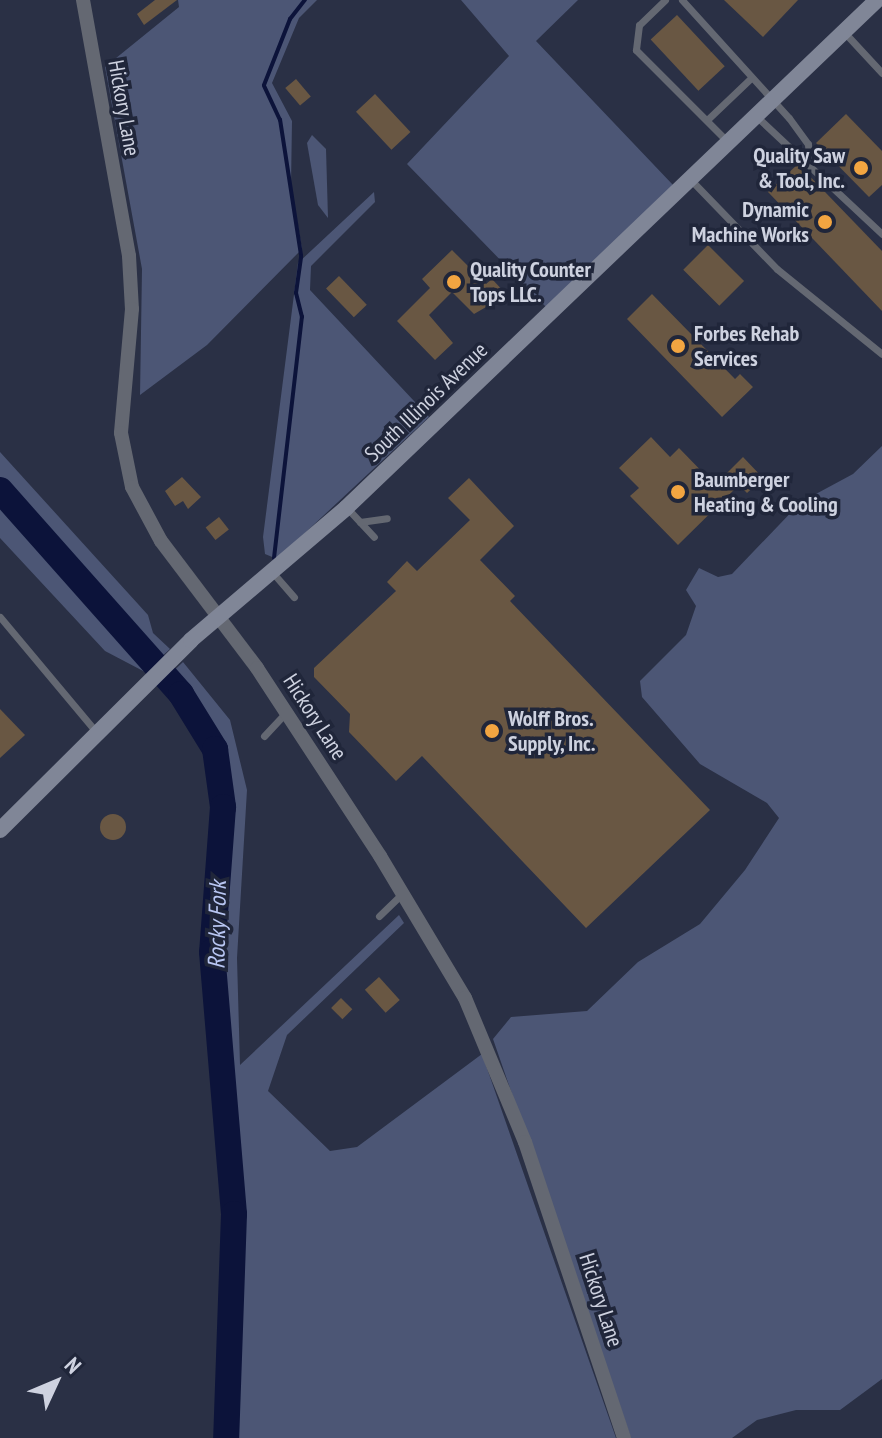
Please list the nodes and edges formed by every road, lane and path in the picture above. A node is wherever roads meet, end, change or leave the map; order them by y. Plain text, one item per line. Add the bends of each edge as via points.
1 (83, 0) edge
2 (665, 0) edge
3 (682, 0) edge
4 (877, 0) edge
5 (844, 32) junction
6 (882, 73) edge
7 (751, 78) junction
8 (773, 100) junction
9 (756, 116) junction
10 (708, 119) junction
11 (729, 142) junction
12 (809, 160) junction
13 (690, 179) junction
14 (882, 234) edge
15 (882, 354) edge
16 (346, 508) junction
17 (387, 518) dead end
18 (360, 522) junction
19 (374, 537) dead end
20 (273, 573) junction
21 (294, 597) dead end
22 (0, 617) edge
23 (218, 618) junction
24 (286, 712) junction
25 (97, 733) junction
26 (264, 736) dead end
27 (0, 830) edge
28 (403, 892) junction
29 (379, 916) dead end
30 (624, 1438) edge

1 - 23 street, Hickory Lane via 130,271 123,452 148,519
2 - 10 lane via 639,25 636,50
3 - 7 lane
4 - 5 main road, South Illinois Avenue
5 - 6 lane
5 - 8 main road, South Illinois Avenue
7 - 8 lane
7 - 10 lane
8 - 9 main road, South Illinois Avenue
8 - 12 lane via 808,144
9 - 11 main road, South Illinois Avenue
9 - 12 lane
10 - 11 lane
11 - 13 main road, South Illinois Avenue
12 - 14 lane
13 - 15 lane via 777,269
13 - 16 main road, South Illinois Avenue
16 - 18 lane
16 - 20 main road, South Illinois Avenue
17 - 18 lane
18 - 19 lane
20 - 21 lane
20 - 23 main road, South Illinois Avenue
22 - 25 lane
23 - 24 street, Hickory Lane
23 - 25 main road, South Illinois Avenue
24 - 26 lane
24 - 28 street, Hickory Lane
25 - 27 main road, South Illinois Avenue
28 - 29 lane
28 - 30 street, Hickory Lane via 465,998 510,1098

